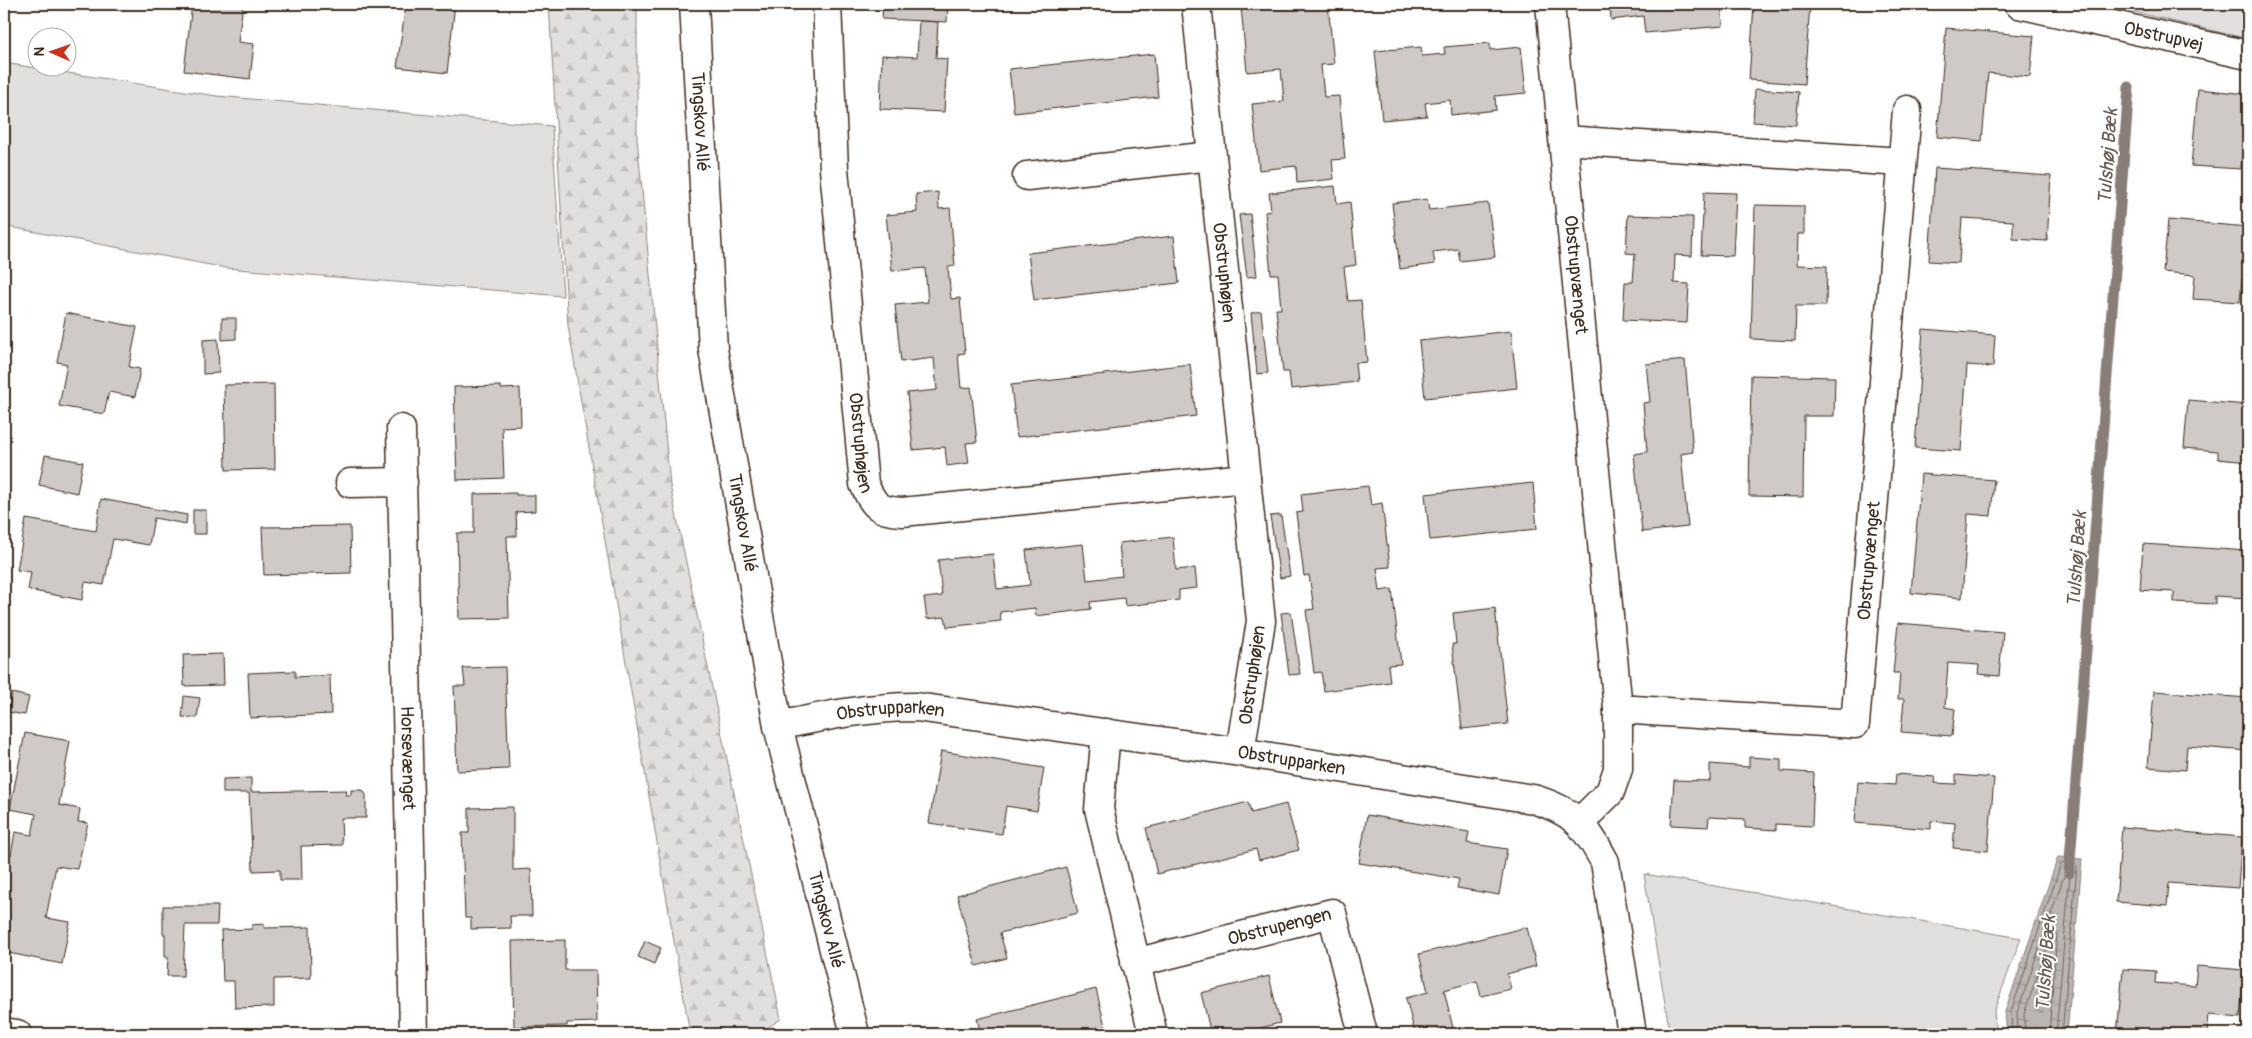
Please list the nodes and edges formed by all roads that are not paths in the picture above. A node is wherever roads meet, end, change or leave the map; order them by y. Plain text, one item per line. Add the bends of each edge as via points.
1 (694, 4) edge
2 (827, 4) edge
3 (1196, 4) edge
4 (1550, 4) edge
5 (2019, 4) edge
6 (2248, 55) edge
7 (1906, 110) dead end
8 (1564, 140) junction
9 (1212, 156) junction
10 (1902, 162) junction
11 (1028, 176) dead end
12 (402, 429) dead end
13 (1246, 478) junction
14 (403, 482) junction
15 (350, 483) dead end
16 (1618, 709) junction
17 (778, 726) junction
18 (1106, 733) junction
19 (1240, 752) junction
20 (1580, 822) junction
21 (1134, 963) junction
22 (4, 1032) edge
23 (16, 1034) edge
24 (414, 1034) edge
25 (856, 1034) edge
26 (1153, 1034) edge
27 (1363, 1034) edge
28 (1632, 1034) edge

1 - 17 street, Tingskov Allé via 713,349
2 - 13 street, Obstruphøjen via 835,179 864,484 873,504 887,511 902,512
3 - 9 street, Obstruphøjen
4 - 8 street, Obstrupvænget
5 - 6 street, Obstrupvej
7 - 10 street, Obstrupvænget
8 - 10 street
8 - 16 street, Obstrupvænget
9 - 11 street
9 - 13 street, Obstruphøjen
10 - 16 street, Obstrupvænget via 1855,724
12 - 14 street, Horsevænget
13 - 19 street, Obstruphøjen via 1261,621
14 - 15 street
14 - 24 street, Horsevænget
16 - 20 street, Obstrupvænget via 1618,769 1610,792
17 - 18 street, Obstrupparken via 881,707 916,707
17 - 25 street, Tingskov Allé
18 - 19 street, Obstrupparken
18 - 21 street via 1099,809
19 - 20 street, Obstrupparken via 1533,799 1552,805
20 - 28 street, Obstrupparken via 1605,862
21 - 26 street
21 - 27 street, Obstrupengen via 1332,913
22 - 23 street

